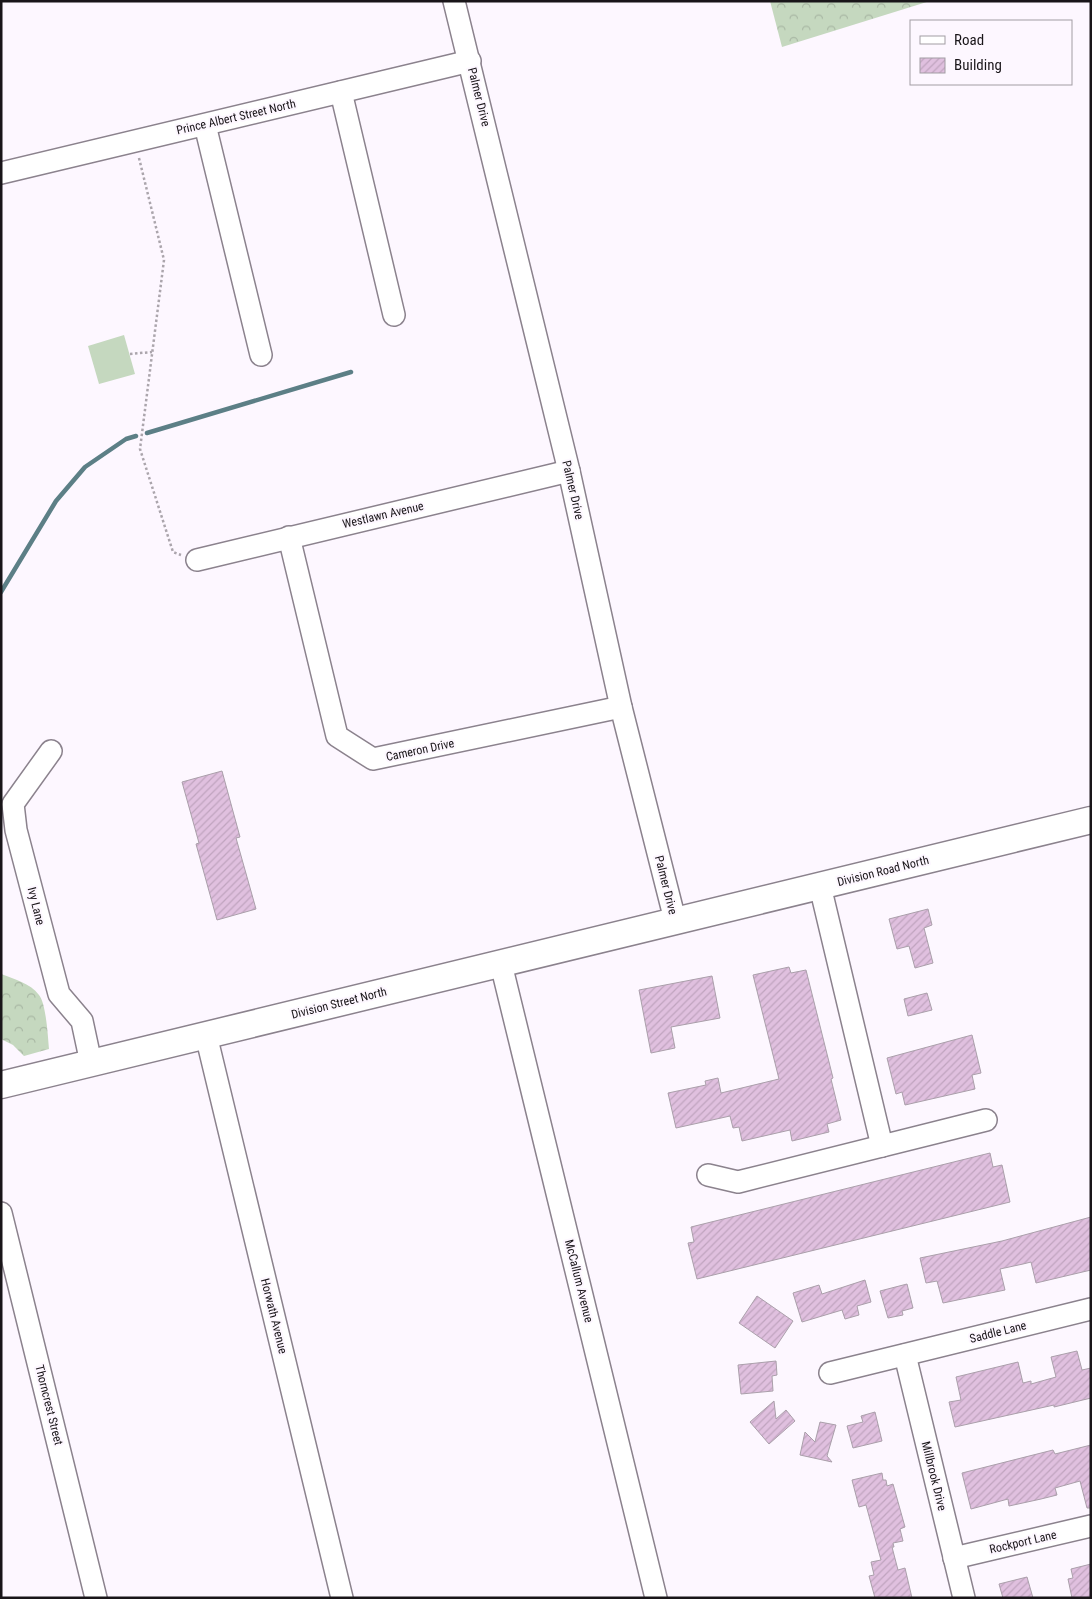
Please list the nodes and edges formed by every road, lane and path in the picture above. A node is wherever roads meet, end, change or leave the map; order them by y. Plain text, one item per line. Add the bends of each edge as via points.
1 (454, 1) edge
2 (470, 61) junction
3 (341, 92) junction
4 (205, 125) junction
5 (135, 141) junction
6 (1, 173) edge
7 (394, 314) dead end
8 (152, 352) junction
9 (130, 354) dead end
10 (261, 355) dead end
11 (569, 471) junction
12 (289, 537) junction
13 (197, 560) joint
14 (621, 707) junction
15 (51, 751) dead end
16 (1091, 820) edge
17 (9, 833) edge
18 (820, 886) junction
19 (676, 920) junction
20 (501, 964) junction
21 (206, 1035) junction
22 (91, 1063) junction
23 (1, 1085) edge
24 (986, 1120) dead end
25 (882, 1146) junction
26 (708, 1174) dead end
27 (1, 1213) edge
28 (1091, 1309) edge
29 (905, 1355) junction
30 (830, 1373) dead end
31 (1091, 1526) edge
32 (954, 1558) junction
33 (96, 1598) edge
34 (342, 1598) edge
35 (656, 1598) edge
36 (964, 1598) edge

1 - 2 street, Palmer Drive
2 - 3 street, Prince Albert Street North
2 - 11 street, Palmer Drive
3 - 4 street, Prince Albert Street North
3 - 7 street
4 - 5 street, Prince Albert Street North
4 - 10 street
5 - 6 street, Prince Albert Street North
5 - 8 path via 164,260
8 - 9 path
8 - 13 path via 140,448 173,552
11 - 12 street, Westlawn Avenue
11 - 14 street, Palmer Drive
12 - 13 street, Westlawn Avenue
12 - 14 street, Cameron Drive via 337,736 373,760
14 - 19 street, Palmer Drive
15 - 17 street, Ivy Lane via 13,804
16 - 18 main road, Division Road North
17 - 22 street, Ivy Lane via 59,994 82,1021
18 - 19 main road, Division Road North
18 - 25 street
19 - 20 main road, Division Street North
20 - 21 main road, Division Street North
20 - 35 street, McCallum Avenue
21 - 22 main road, Division Street North
21 - 34 street, Horwath Avenue
22 - 23 main road, Division Street North
24 - 25 street
25 - 26 street via 738,1182
27 - 33 street, Thorncrest Street
28 - 29 street, Saddle Lane
29 - 30 street, Saddle Lane
29 - 32 street, Millbrook Drive
31 - 32 street, Rockport Lane
32 - 36 street, Millbrook Drive

